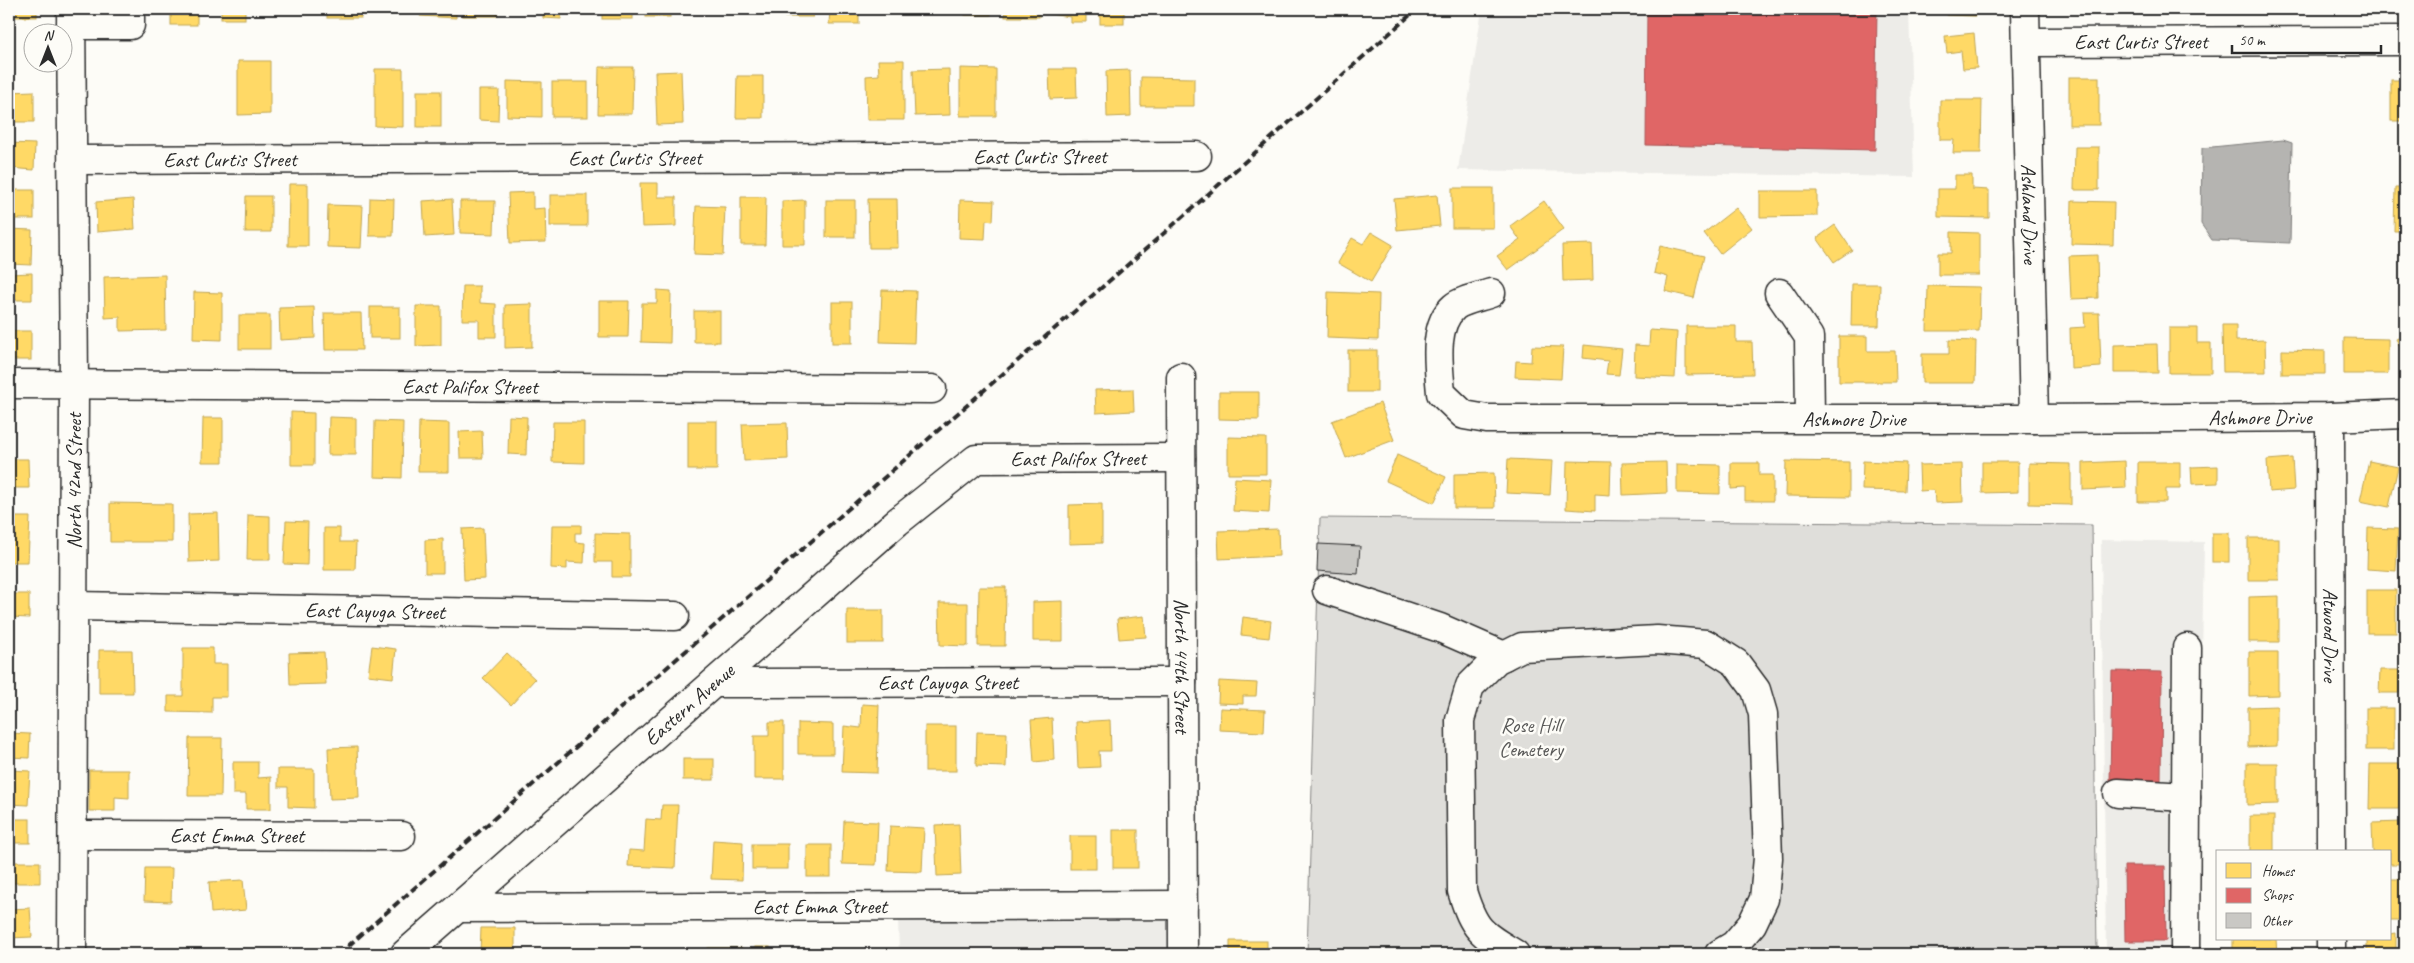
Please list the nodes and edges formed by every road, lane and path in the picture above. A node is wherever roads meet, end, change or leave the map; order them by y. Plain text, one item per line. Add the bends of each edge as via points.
1 (130, 9) edge
2 (2025, 9) edge
3 (71, 17) edge
4 (2405, 41) edge
5 (2026, 42) junction
6 (1197, 156) dead end
7 (74, 160) junction
8 (1491, 293) dead end
9 (1779, 293) dead end
10 (1181, 377) dead end
11 (74, 383) junction
12 (9, 384) edge
13 (932, 388) dead end
14 (2405, 414) edge
15 (1810, 418) junction
16 (2330, 418) junction
17 (2034, 419) junction
18 (1181, 458) junction
19 (976, 459) joint
20 (1327, 590) dead end
21 (74, 606) junction
22 (675, 616) dead end
23 (2186, 648) dead end
24 (1504, 656) junction
25 (1182, 682) junction
26 (714, 683) junction
27 (2118, 793) dead end
28 (2186, 797) junction
29 (73, 835) junction
30 (402, 836) dead end
31 (2331, 850) edge
32 (1183, 906) junction
33 (458, 908) junction
34 (2331, 940) edge
35 (72, 954) edge
36 (405, 954) edge
37 (1183, 954) edge
38 (1515, 954) edge
39 (1718, 954) edge
40 (2185, 954) edge
41 (2331, 954) edge

1 - 3 street via 130,25
2 - 5 street, Ashland Drive
3 - 7 street, North 42nd Street
4 - 5 street, East Curtis Street
5 - 17 street, Ashland Drive
6 - 7 street, East Curtis Street
7 - 11 street, North 42nd Street
8 - 15 street, Ashmore Drive via 1454,307 1440,330 1438,362 1441,393 1464,415 1487,420
9 - 15 street via 1809,337
10 - 18 street, North 44th Street
11 - 12 street, East Palifox Street
11 - 13 street, East Palifox Street
11 - 21 street, North 42nd Street
14 - 16 street, Ashmore Drive
15 - 17 street, Ashmore Drive
16 - 17 street, Ashmore Drive
16 - 31 street, Atwood Drive
18 - 19 street, East Palifox Street
18 - 25 street, North 44th Street
19 - 26 street, Eastern Avenue via 896,522
20 - 24 street via 1440,628
21 - 22 street, East Cayuga Street
21 - 29 street, North 42nd Street
23 - 28 street
24 - 38 street via 1470,686 1460,720 1462,891 1470,917 1486,937
24 - 39 street via 1522,647 1657,640 1706,644 1736,664 1756,690 1763,714 1768,858 1764,899 1752,924 1734,945
25 - 26 street, East Cayuga Street
25 - 32 street, North 44th Street
26 - 33 street, Eastern Avenue
27 - 28 street
28 - 40 street
29 - 30 street, East Emma Street
29 - 35 street, North 42nd Street
32 - 33 street, East Emma Street
32 - 37 street, North 44th Street
33 - 36 street, Eastern Avenue
34 - 41 street

